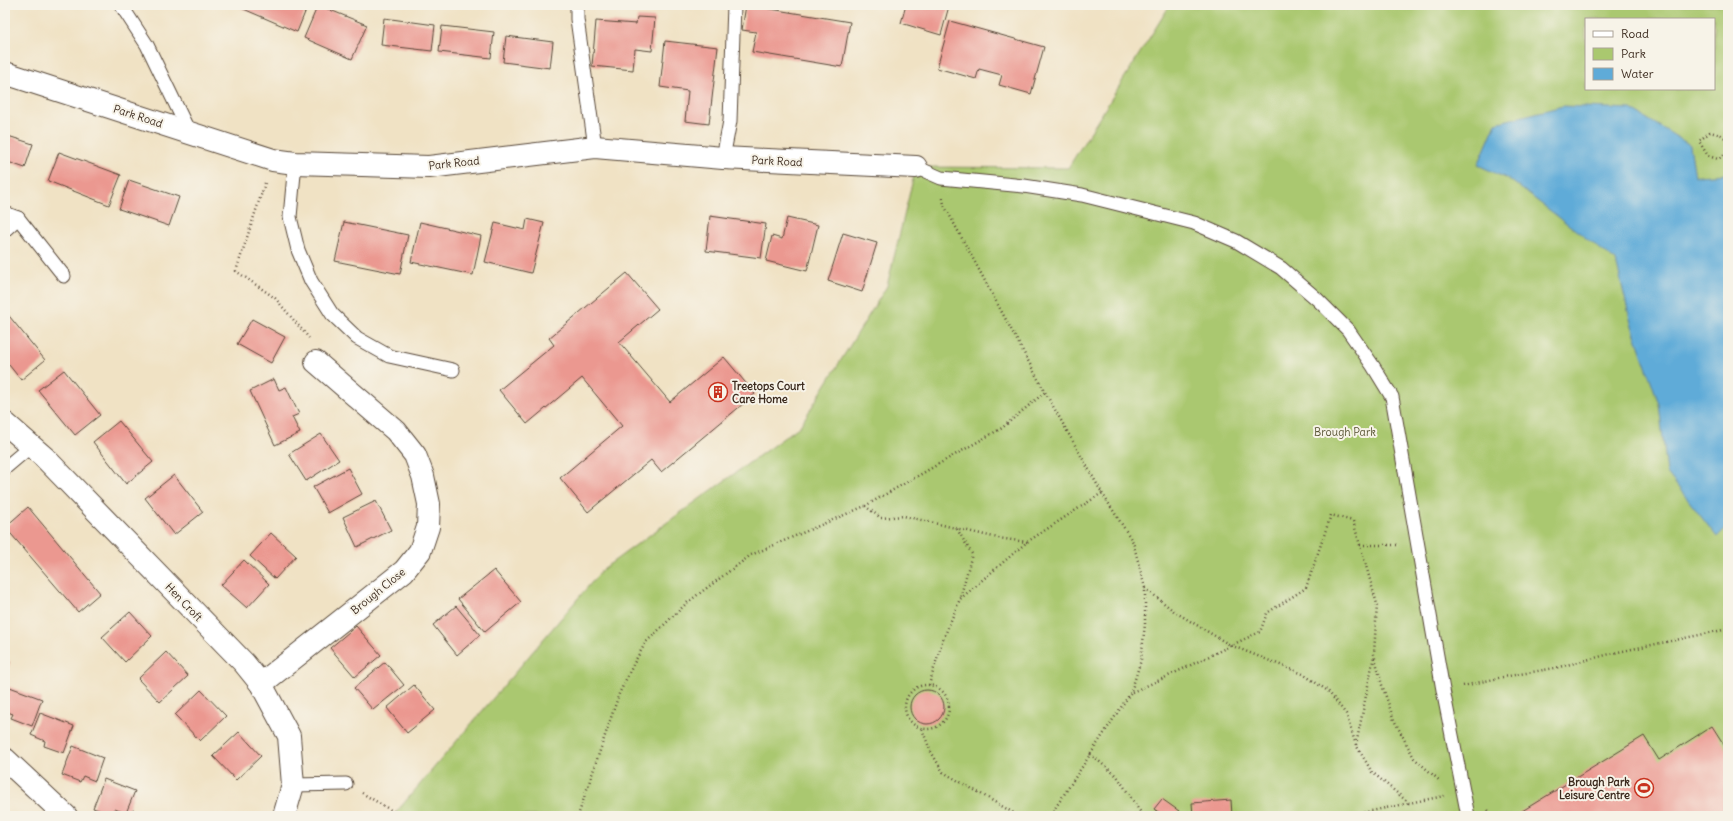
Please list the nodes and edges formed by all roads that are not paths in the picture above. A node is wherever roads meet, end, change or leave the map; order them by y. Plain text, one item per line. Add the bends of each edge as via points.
1 (121, 5) edge
2 (577, 5) edge
3 (734, 5) edge
4 (5, 73) edge
5 (189, 132) junction
6 (595, 147) junction
7 (723, 158) junction
8 (295, 162) junction
9 (916, 168) joint
10 (5, 213) edge
11 (18, 218) junction
12 (5, 230) edge
13 (64, 276) dead end
14 (316, 362) road end
15 (453, 370) dead end
16 (5, 423) edge
17 (31, 446) junction
18 (5, 468) edge
19 (261, 684) junction
20 (5, 759) edge
21 (346, 784) road end
22 (293, 785) junction
23 (66, 816) edge
24 (284, 816) edge
25 (1468, 816) edge

1 - 5 lane via 147,45
2 - 6 lane
3 - 7 lane via 730,121
4 - 5 street, Park Road
5 - 8 street, Park Road via 273,160
6 - 7 street, Park Road
6 - 8 street, Park Road via 429,167
7 - 9 street, Park Road
8 - 15 lane via 290,217 298,250 311,281 332,314 357,338 389,356
9 - 25 lane via 941,178 1082,195 1194,223 1236,241 1280,268 1317,299 1348,330 1392,397 1443,690 1458,793
10 - 11 lane
11 - 12 lane
11 - 13 lane
14 - 19 street, Brough Close via 396,430 415,455 429,504 428,527 420,551 404,571
16 - 17 street, Hen Croft
17 - 18 lane
17 - 19 street, Hen Croft via 244,663
19 - 22 street, Hen Croft via 289,736
20 - 23 street
21 - 22 lane
22 - 24 street, Hen Croft

